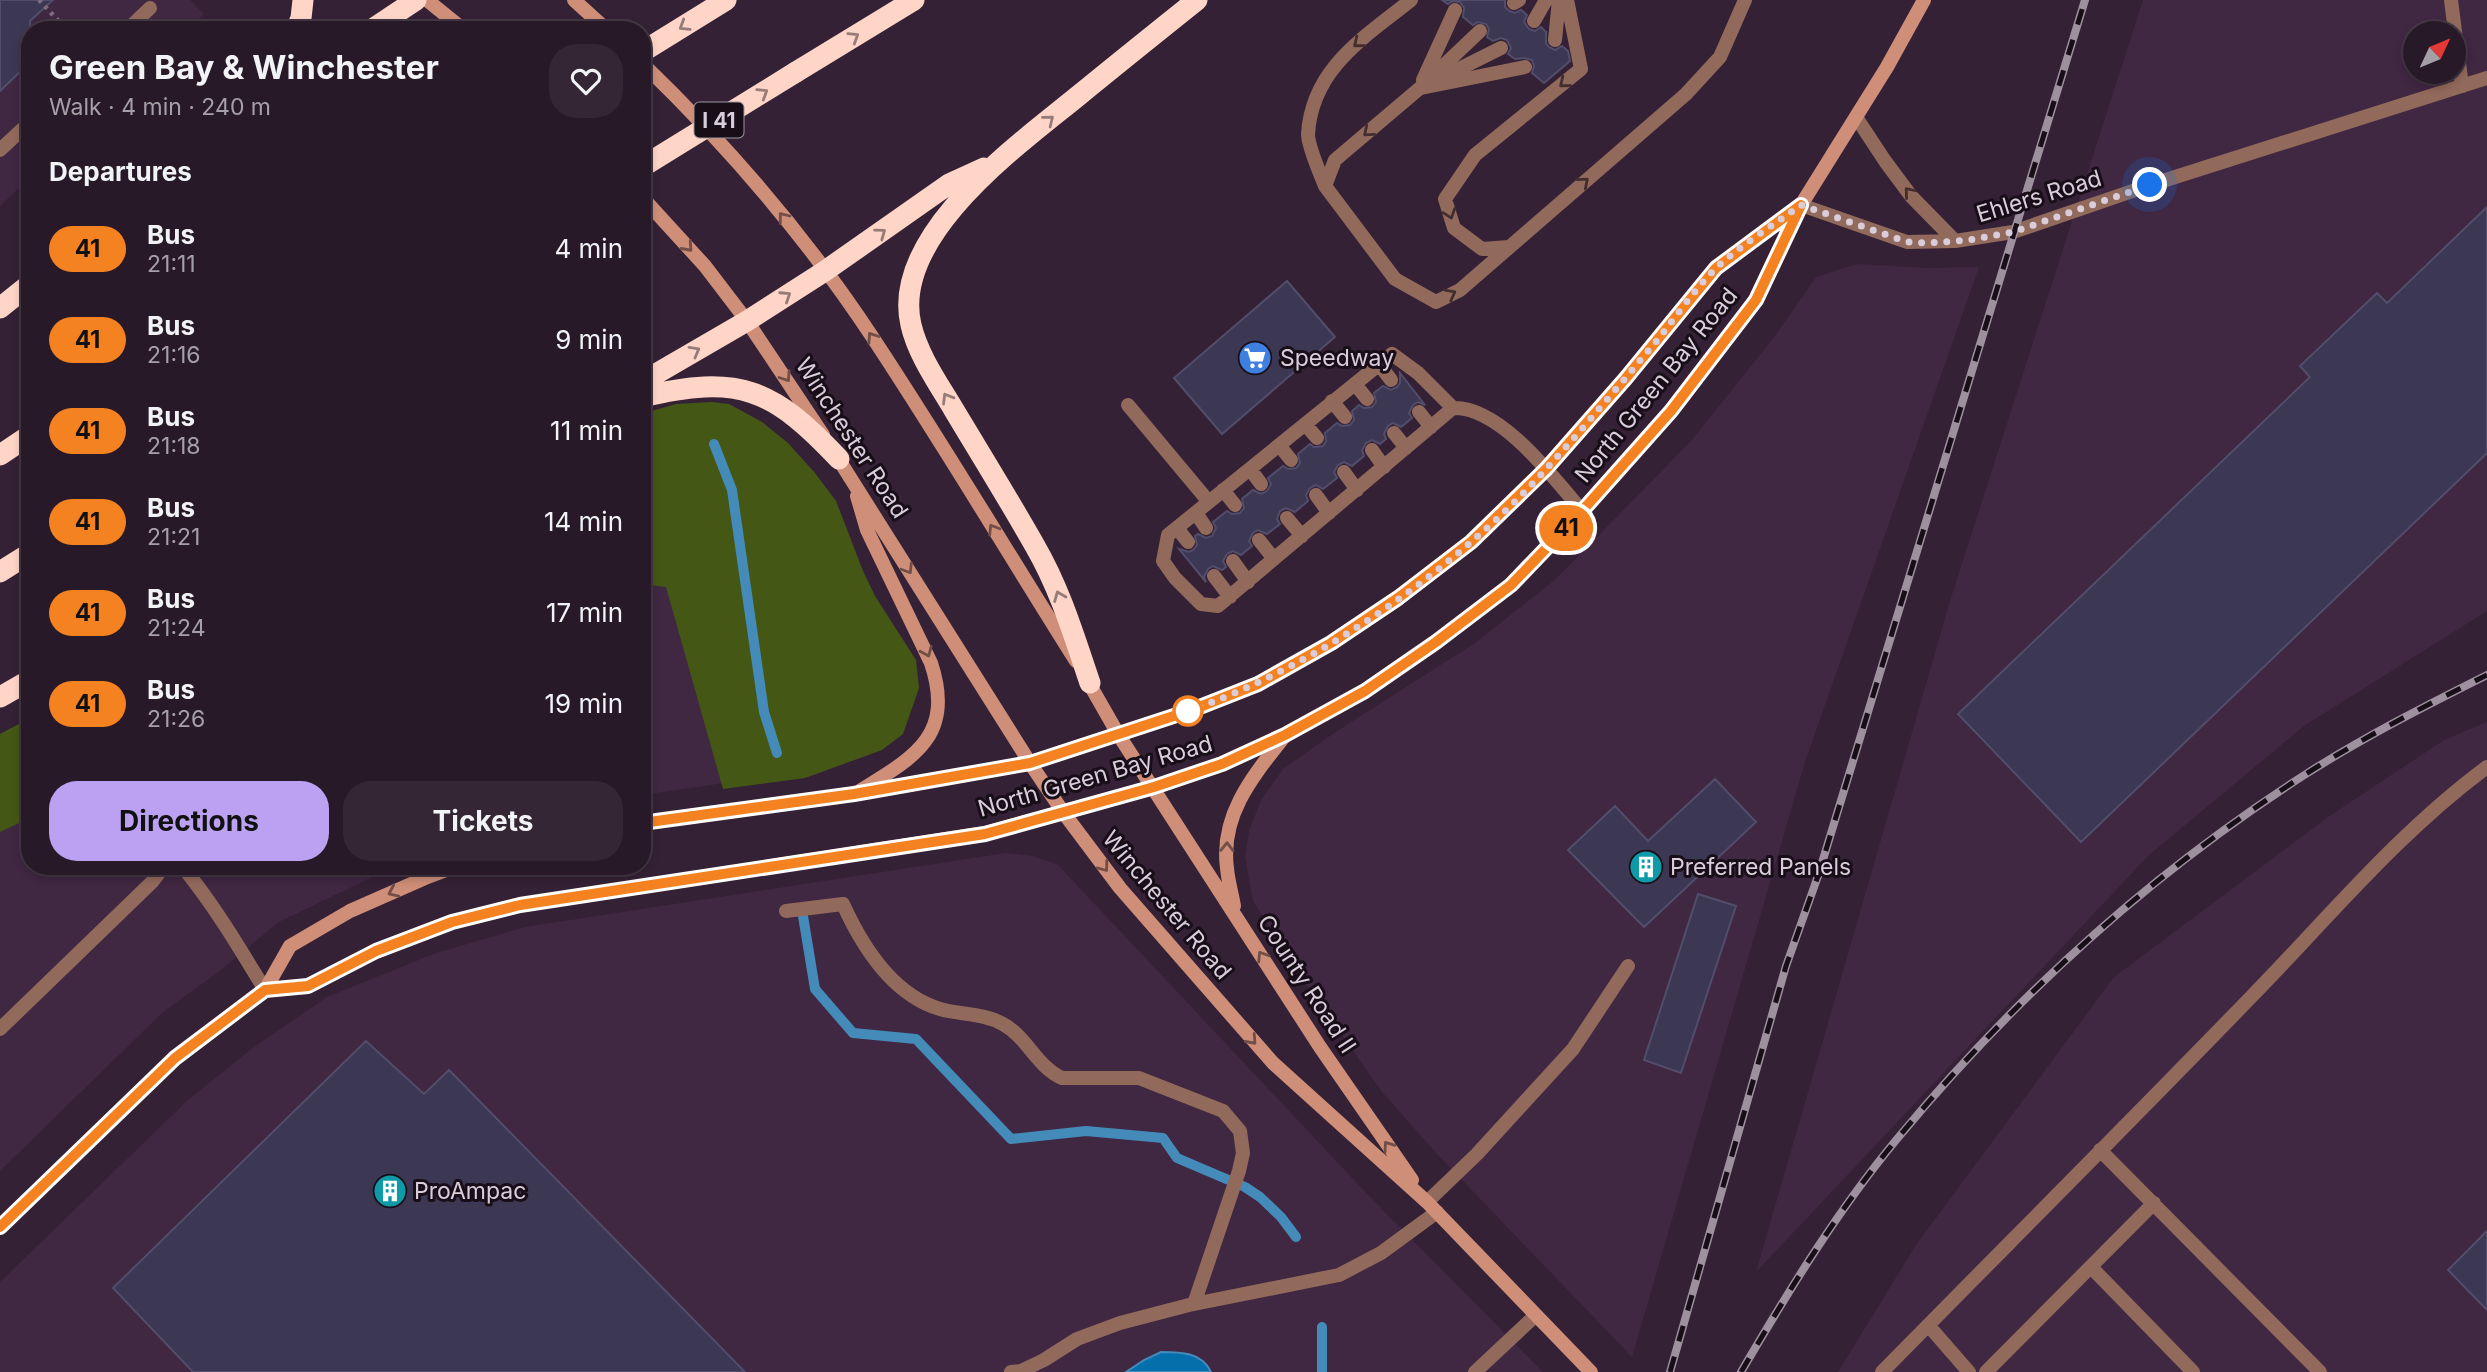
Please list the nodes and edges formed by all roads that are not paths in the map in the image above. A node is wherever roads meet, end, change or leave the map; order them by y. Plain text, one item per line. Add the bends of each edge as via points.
1 (303, 0) edge
2 (416, 0) edge
3 (427, 0) edge
4 (574, 0) edge
5 (726, 0) edge
6 (914, 0) edge
7 (1197, 0) edge
8 (1411, 0) edge
9 (1546, 0) edge
10 (1559, 0) edge
11 (1567, 0) edge
12 (1745, 0) edge
13 (1924, 0) edge
14 (2451, 0) edge
15 (150, 8) dead end
16 (1455, 10) dead end
17 (137, 21) edge
18 (300, 21) edge
19 (384, 21) edge
20 (453, 21) edge
21 (597, 21) edge
22 (1534, 21) dead end
23 (1480, 31) dead end
24 (1555, 40) dead end
25 (651, 46) edge
26 (1501, 48) dead end
27 (1525, 67) dead end
28 (651, 72) edge
29 (2487, 78) edge
30 (2462, 86) junction
31 (1420, 88) junction
32 (1856, 117) junction
33 (21, 130) edge
34 (0, 150) edge
35 (651, 161) edge
36 (996, 163) junction
37 (1325, 186) junction
38 (1801, 205) junction
39 (651, 207) edge
40 (1955, 241) junction
41 (1509, 247) junction
42 (825, 271) junction
43 (21, 291) edge
44 (0, 308) edge
45 (747, 321) junction
46 (1379, 364) junction
47 (651, 377) edge
48 (1391, 380) dead end
49 (1355, 384) junction
50 (651, 395) edge
51 (1367, 399) dead end
52 (1332, 401) junction
53 (1128, 405) dead end
54 (1453, 408) junction
55 (1419, 412) dead end
56 (1345, 417) dead end
57 (1306, 424) junction
58 (1431, 427) junction
59 (1394, 433) dead end
60 (1317, 438) dead end
61 (21, 441) edge
62 (1279, 445) junction
63 (1406, 448) junction
64 (1372, 450) dead end
65 (0, 455) edge
66 (839, 459) junction
67 (1291, 460) dead end
68 (1384, 467) junction
69 (1250, 469) junction
70 (1546, 469) junction
71 (1344, 472) dead end
72 (851, 478) junction
73 (1261, 484) dead end
74 (1357, 489) junction
75 (1223, 490) junction
76 (1316, 495) dead end
77 (1209, 502) junction
78 (1235, 505) dead end
79 (1582, 511) junction
80 (1196, 513) junction
81 (1329, 513) junction
82 (1287, 518) dead end
83 (1177, 528) junction
84 (1206, 528) dead end
85 (1302, 536) junction
86 (1259, 540) dead end
87 (1188, 542) dead end
88 (21, 559) edge
89 (1275, 559) junction
90 (1233, 561) dead end
91 (0, 572) edge
92 (1214, 576) dead end
93 (1248, 582) junction
94 (1230, 597) junction
95 (1090, 683) junction
96 (21, 685) edge
97 (0, 697) edge
98 (1118, 734) junction
99 (1285, 735) junction
100 (1030, 763) junction
101 (2487, 767) edge
102 (1154, 787) junction
103 (854, 794) junction
104 (1063, 812) junction
105 (651, 822) edge
106 (157, 875) edge
107 (190, 875) edge
108 (431, 875) edge
109 (786, 911) dead end
110 (1236, 914) junction
111 (1628, 967) dead end
112 (265, 990) junction
113 (0, 1029) edge
114 (2101, 1150) junction
115 (2154, 1203) junction
116 (1432, 1207) junction
117 (0, 1227) edge
118 (2091, 1267) junction
119 (1194, 1304) junction
120 (1535, 1316) junction
121 (1928, 1325) junction
122 (1011, 1372) edge
123 (1475, 1372) edge
124 (1591, 1372) edge
125 (1882, 1372) edge
126 (1969, 1372) edge
127 (1986, 1372) edge
128 (2193, 1372) edge
129 (2320, 1372) edge

1 - 18 highway
2 - 19 highway
3 - 20 main road
4 - 21 main road
5 -> 25 highway
35 -> 6 highway, I 41, bridge
36 -> 7 highway
8 -> 37 street via 1346,52 1317,90 1308,136
9 - 22 street
10 - 24 street
11 -> 41 street via 1581,69 1475,155 1445,199 1454,228 1482,249
41 -> 12 street via 1686,94 1720,57
13 - 32 main road, North Green Bay Road
14 - 30 street
15 - 17 street
16 - 31 street
23 - 31 street
26 - 31 street
27 - 31 street
42 -> 28 main road via 744,169
29 - 30 street, Ehlers Road
30 - 40 street, Ehlers Road via 2013,232
31 -> 37 street via 1335,160
32 - 38 main road, North Green Bay Road
40 -> 32 street via 1912,196
33 - 34 street
42 -> 36 highway via 949,184
95 -> 36 highway via 1051,574 939,385 911,324 909,291 924,251 949,214
37 -> 41 street via 1395,279 1436,302 1460,290
38 - 40 street, Ehlers Road via 1907,242
38 - 70 main road, North Green Bay Road via 1716,268
38 - 79 main road, North Green Bay Road via 1756,300 1671,411
39 -> 45 main road, Winchester Road
45 -> 42 highway
95 -> 42 main road via 872,336
43 - 44 highway
47 -> 45 highway
45 -> 66 main road, Winchester Road
46 - 48 street
46 - 49 street
46 - 54 street via 1392,354
49 - 51 street
49 - 52 street
50 - 66 highway via 712,386 753,393 801,421
52 - 56 street
52 - 57 street
53 - 77 street
54 - 58 street
54 - 70 street via 1466,408 1501,426
55 - 58 street
57 - 60 street
57 - 62 street
58 - 63 street
59 - 63 street
61 - 65 highway
62 - 67 street
62 - 69 street
63 - 68 street
64 - 68 street
66 - 72 main road, Winchester Road
68 - 74 street
69 - 73 street
69 - 75 street
70 - 79 street
70 - 98 main road, North Green Bay Road via 1471,542 1331,643 1258,684
71 - 74 street
72 -> 100 main road, Winchester Road
72 -> 103 main road via 867,530 931,663 939,704 928,738 917,752
74 - 81 street
75 - 77 street
75 - 78 street
76 - 81 street
77 - 80 street
79 - 99 main road, North Green Bay Road via 1511,585 1436,642 1365,691
80 - 83 street
80 - 84 street
81 - 85 street
82 - 85 street
83 - 87 street
83 - 94 street via 1168,535 1163,561 1175,578 1201,604 1219,606
85 - 89 street
86 - 89 street
88 - 91 highway
89 - 93 street
90 - 93 street
92 - 94 street
93 - 94 street
95 - 98 main road
96 - 97 highway
98 - 100 main road, North Green Bay Road
98 - 102 main road
99 - 102 main road, North Green Bay Road via 1222,764
110 -> 99 main road via 1226,867 1227,834 1235,807
100 - 103 main road, North Green Bay Road
100 - 104 main road, Winchester Road
101 - 114 street via 2449,795 2389,852
102 - 104 main road, North Green Bay Road
102 - 110 main road, County Road II
103 - 105 main road, North Green Bay Road
104 - 112 main road, North Green Bay Road via 985,834 520,905 452,922 376,951 308,986
104 -> 116 main road, Winchester Road via 1128,898 1273,1063
106 - 113 street
107 - 112 street
108 -> 112 main road via 350,911 290,946
109 - 119 street via 843,904 864,946 905,990 940,1009 978,1014 1004,1024 1051,1073 1139,1078 1223,1111 1240,1131 1243,1153
116 -> 110 main road, County Road II via 1320,1047
111 - 116 street via 1573,1049
112 - 117 main road via 175,1058
114 - 115 street
114 - 121 street
115 - 118 street
115 - 129 street
116 - 119 street via 1381,1253 1339,1275
116 - 120 main road, Winchester Road
118 - 127 street
118 - 128 street
119 - 122 street via 1094,1331 1044,1360
120 - 123 street
120 - 124 main road, Winchester Road
121 - 125 street
121 - 126 street

